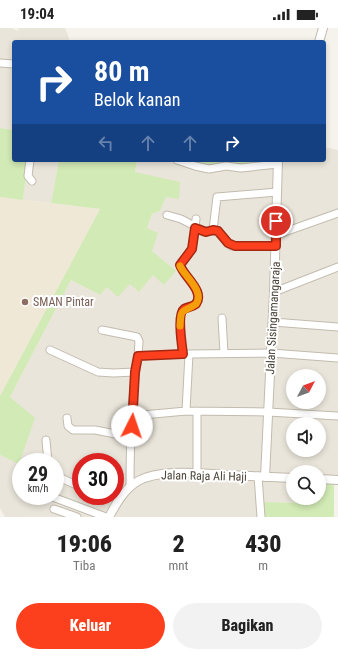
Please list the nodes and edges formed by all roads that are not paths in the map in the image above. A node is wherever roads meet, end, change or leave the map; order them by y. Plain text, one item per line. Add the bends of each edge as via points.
1 (323, 28) edge
2 (320, 40) edge
3 (0, 63) edge
4 (12, 64) edge
5 (30, 162) edge
6 (183, 162) edge
7 (278, 162) edge
8 (32, 181) dead end
9 (277, 192) junction
10 (338, 213) edge
11 (168, 215) dead end
12 (196, 220) dead end
13 (195, 228) junction
14 (213, 230) junction
15 (276, 235) junction
16 (276, 246) junction
17 (338, 267) edge
18 (274, 292) junction
19 (222, 318) dead end
20 (273, 322) junction
21 (338, 327) edge
22 (102, 330) dead end
23 (50, 350) dead end
24 (224, 353) junction
25 (271, 353) junction
26 (186, 354) junction
27 (138, 356) junction
28 (338, 358) edge
29 (135, 372) junction
30 (186, 411) junction
31 (197, 411) junction
32 (268, 412) junction
33 (132, 416) junction
34 (338, 416) edge
35 (67, 418) dead end
36 (131, 436) junction
37 (46, 440) dead end
38 (47, 453) edge
39 (197, 474) junction
40 (261, 477) junction
41 (286, 478) edge
42 (326, 479) edge
43 (338, 480) edge
44 (130, 487) junction
45 (124, 492) edge
46 (64, 501) edge
47 (114, 505) edge
48 (54, 509) dead end
49 (77, 517) edge
50 (108, 517) edge
51 (261, 517) edge

1 - 2 street
3 - 4 street
5 - 8 street via 28,176
6 - 7 street via 209,169 226,166 241,168
7 - 9 street, Jalan Sisingamangaraja
9 - 14 street via 216,198
9 - 15 street, Jalan Sisingamangaraja
10 - 15 street
11 - 13 street
12 - 13 street
13 - 14 street via 206,232
13 - 26 street via 192,249 180,265 197,290 198,298 196,304 181,312 180,328
14 - 16 street via 218,231 228,243 235,246
15 - 16 street, Jalan Sisingamangaraja
16 - 18 street, Jalan Sisingamangaraja
17 - 18 street
18 - 20 street, Jalan Sisingamangaraja
19 - 24 street
20 - 21 street
20 - 25 street, Jalan Sisingamangaraja
22 - 27 street via 136,337
23 - 29 street via 98,372
24 - 25 street
24 - 26 street
25 - 28 street
25 - 32 street, Jalan Sisingamangaraja
26 - 27 street
26 - 30 street
27 - 29 street
29 - 33 street
30 - 31 street
30 - 33 street
31 - 32 street
31 - 39 street
32 - 34 street
32 - 40 street, Jalan Sisingamangaraja
33 - 36 street
35 - 36 street via 68,426 73,430 96,430
36 - 44 street
37 - 38 street
39 - 40 street, Jalan Raja Ali Haji
39 - 44 street, Jalan Raja Ali Haji via 167,473 149,476
40 - 41 street, Jalan Raja Ali Haji
40 - 51 street
42 - 43 street
44 - 45 street, Jalan Raja Ali Haji
46 - 50 street
47 - 50 street, Jalan Raja Ali Haji
48 - 49 street

